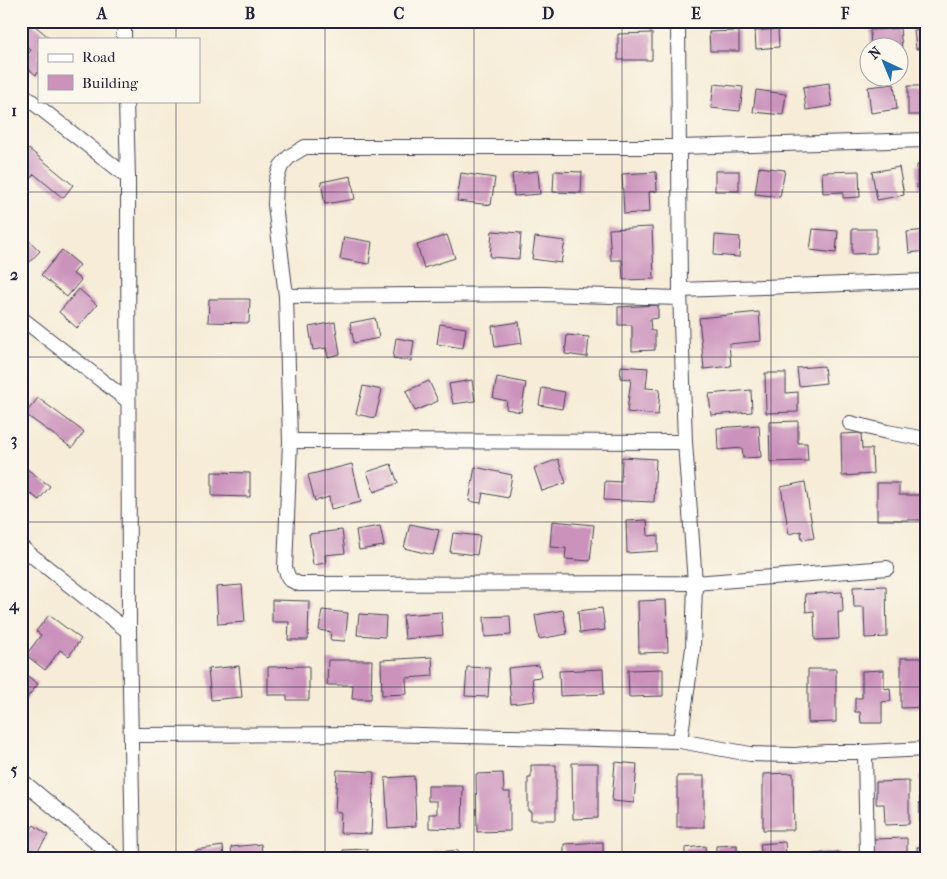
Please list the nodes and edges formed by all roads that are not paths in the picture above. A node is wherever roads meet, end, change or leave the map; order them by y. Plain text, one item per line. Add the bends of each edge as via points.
1 (124, 21) edge
2 (678, 21) edge
3 (124, 38) edge
4 (21, 93) edge
5 (126, 102) edge
6 (926, 140) edge
7 (679, 147) junction
8 (128, 177) junction
9 (926, 280) edge
10 (680, 294) junction
11 (286, 296) junction
12 (21, 318) edge
13 (128, 401) junction
14 (850, 423) dead end
15 (926, 439) edge
16 (290, 441) junction
17 (685, 442) junction
18 (21, 546) edge
19 (887, 568) dead end
20 (695, 583) junction
21 (129, 632) junction
22 (131, 734) junction
23 (680, 741) junction
24 (926, 749) edge
25 (865, 752) junction
26 (21, 780) edge
27 (115, 858) edge
28 (133, 858) edge
29 (867, 858) edge

1 - 3 street
2 - 7 street
4 - 8 street
5 - 8 street
6 - 7 street
7 - 10 street
7 - 11 street via 305,147 281,166 276,181 275,204
8 - 13 street
9 - 10 street
10 - 11 street
10 - 17 street
11 - 16 street
12 - 13 street
13 - 21 street
14 - 15 street
16 - 17 street
16 - 20 street via 285,568 289,579 300,584
17 - 20 street
18 - 21 street
19 - 20 street
20 - 23 street via 693,648
21 - 22 street
22 - 23 street via 380,734
22 - 28 street
23 - 25 street via 750,754
24 - 25 street
25 - 29 street
26 - 27 street

